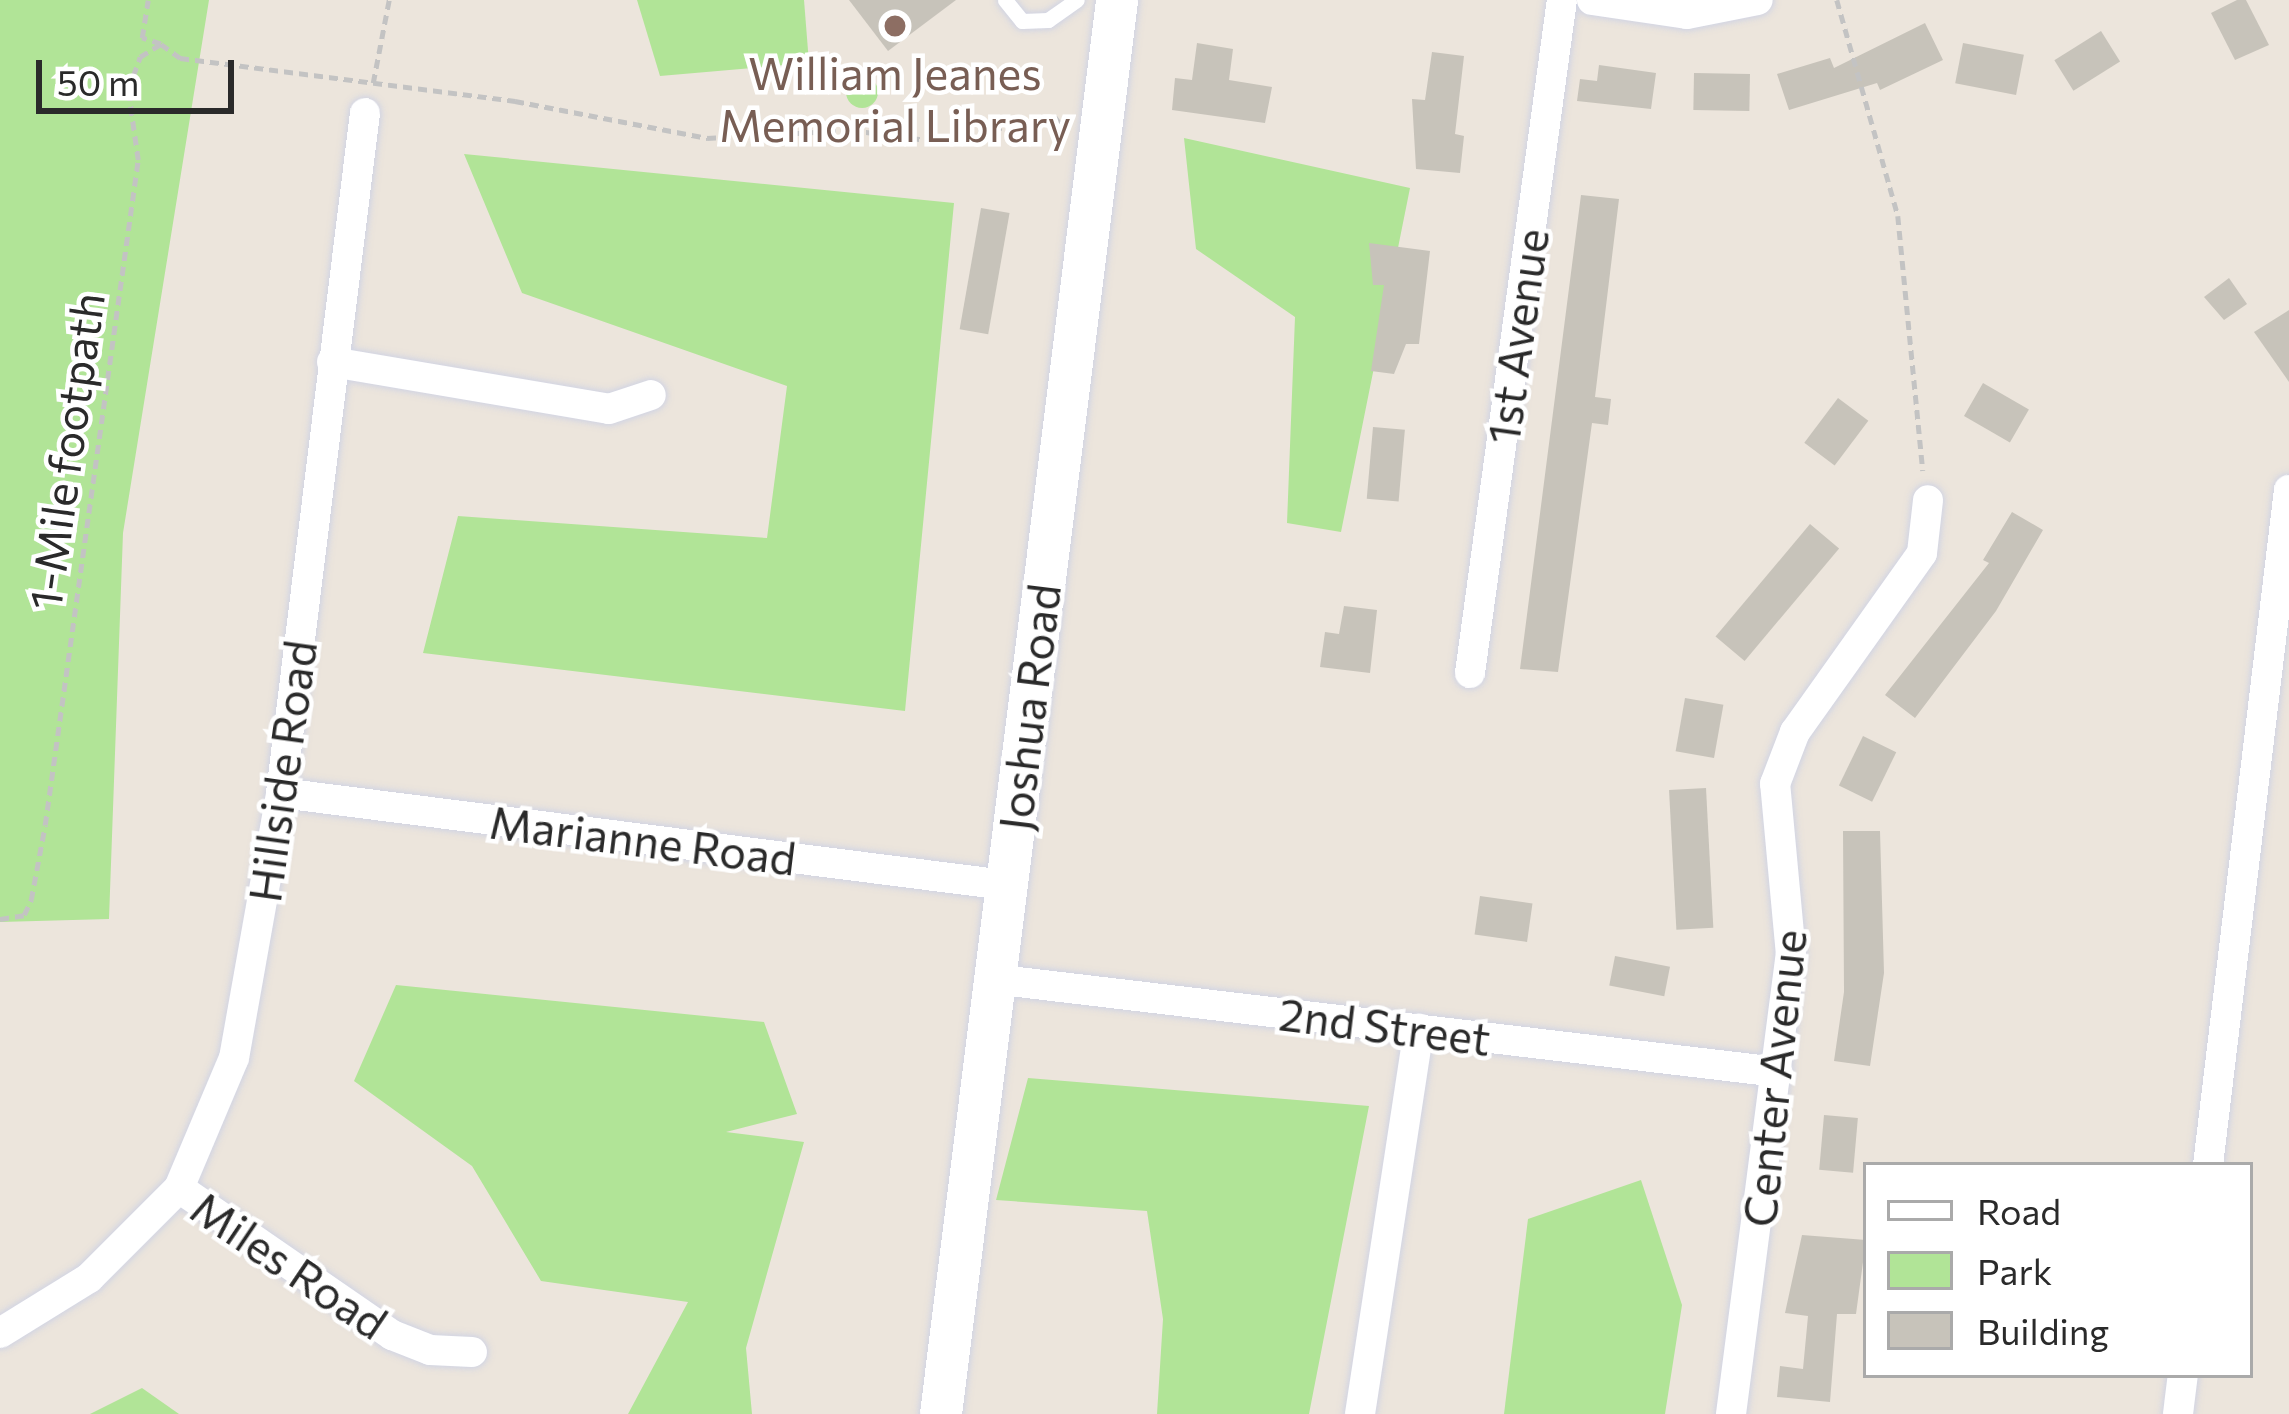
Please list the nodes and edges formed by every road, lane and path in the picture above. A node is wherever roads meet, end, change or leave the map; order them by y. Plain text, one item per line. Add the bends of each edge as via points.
1 (148, 0) edge
2 (389, 0) edge
3 (1005, 0) edge
4 (1077, 0) edge
5 (1117, 0) edge
6 (1562, 0) edge
7 (1592, 0) edge
8 (1758, 0) edge
9 (1837, 0) edge
10 (161, 44) junction
11 (369, 98) junction
12 (1072, 138) dead end
13 (332, 362) junction
14 (652, 395) dead end
15 (2289, 490) edge
16 (1928, 500) joint
17 (1470, 673) dead end
18 (281, 793) junction
19 (1005, 886) junction
20 (0, 919) edge
21 (993, 979) junction
22 (1419, 1028) junction
23 (1778, 1072) junction
24 (2208, 1162) edge
25 (179, 1188) junction
26 (0, 1333) edge
27 (472, 1352) dead end
28 (2183, 1378) edge
29 (941, 1414) edge
30 (1360, 1414) edge
31 (1732, 1414) edge
32 (2178, 1414) edge

1 - 10 path via 142,38
2 - 11 path
3 - 4 lane via 1022,22 1048,20
5 - 19 main road, Joshua Road
6 - 17 street, 1st Avenue
7 - 8 street via 1687,14
9 - 16 path via 1898,216
10 - 11 path via 179,58
10 - 20 path, 1-Mile footpath via 140,57 128,90 138,160 31,900 24,915
11 - 12 path via 621,117 707,138 851,130 934,141 1055,117
11 - 13 street, Hillside Road
13 - 14 street via 610,409
13 - 18 street, Hillside Road
15 - 24 street
16 - 23 street, Center Avenue via 1922,553 1795,732 1775,784 1793,927
18 - 19 street, Marianne Road
18 - 25 street, Hillside Road via 234,1058
19 - 21 main road, Joshua Road
21 - 22 street, 2nd Street
21 - 29 main road, Joshua Road
22 - 23 street, 2nd Street
22 - 30 street
23 - 31 street, Center Avenue
25 - 26 street, Hillside Road via 88,1278
25 - 27 street, Miles Road via 392,1335 430,1350
28 - 32 street

